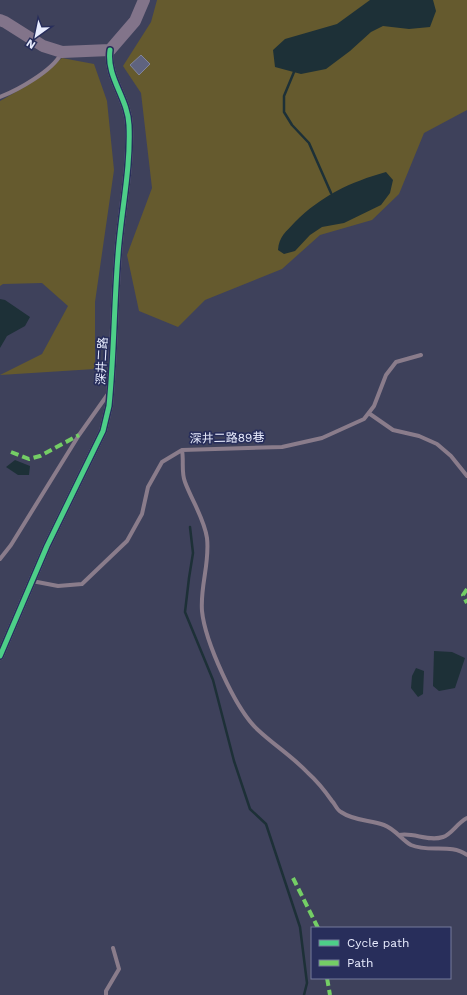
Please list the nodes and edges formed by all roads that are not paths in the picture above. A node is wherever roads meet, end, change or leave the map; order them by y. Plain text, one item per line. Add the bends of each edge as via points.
1 (144, 0) edge
2 (0, 20) edge
3 (110, 50) junction
4 (62, 52) junction
5 (0, 97) edge
6 (421, 355) dead end
7 (111, 391) junction
8 (370, 414) junction
9 (182, 450) junction
10 (467, 476) edge
11 (0, 559) edge
12 (32, 581) junction
13 (0, 656) edge
14 (467, 818) edge
15 (399, 835) junction
16 (467, 855) edge
17 (113, 948) dead end
18 (106, 995) edge

1 - 3 street via 135,21
2 - 4 street via 43,46
3 - 4 street
3 - 7 street, 深井二路 via 109,60 130,124 125,203 118,253
4 - 5 lane via 57,61 46,69 13,92
6 - 8 lane via 396,362 386,375
7 - 11 lane via 79,435
7 - 12 street, 深井二路 via 103,431
8 - 9 lane, 深井二路89巷 via 322,438 282,447
8 - 10 lane via 393,430 419,436 437,444 451,456
9 - 12 lane, 深井二路89巷 via 162,462 148,487 142,514 127,541 82,584 58,586
9 - 15 lane via 182,473 207,537 208,554 202,612 214,651 233,696 243,713 258,730 309,774 340,812 385,826
12 - 13 street, 深井二路
14 - 15 lane via 441,838
15 - 16 lane via 411,845 462,851
17 - 18 lane via 118,969

